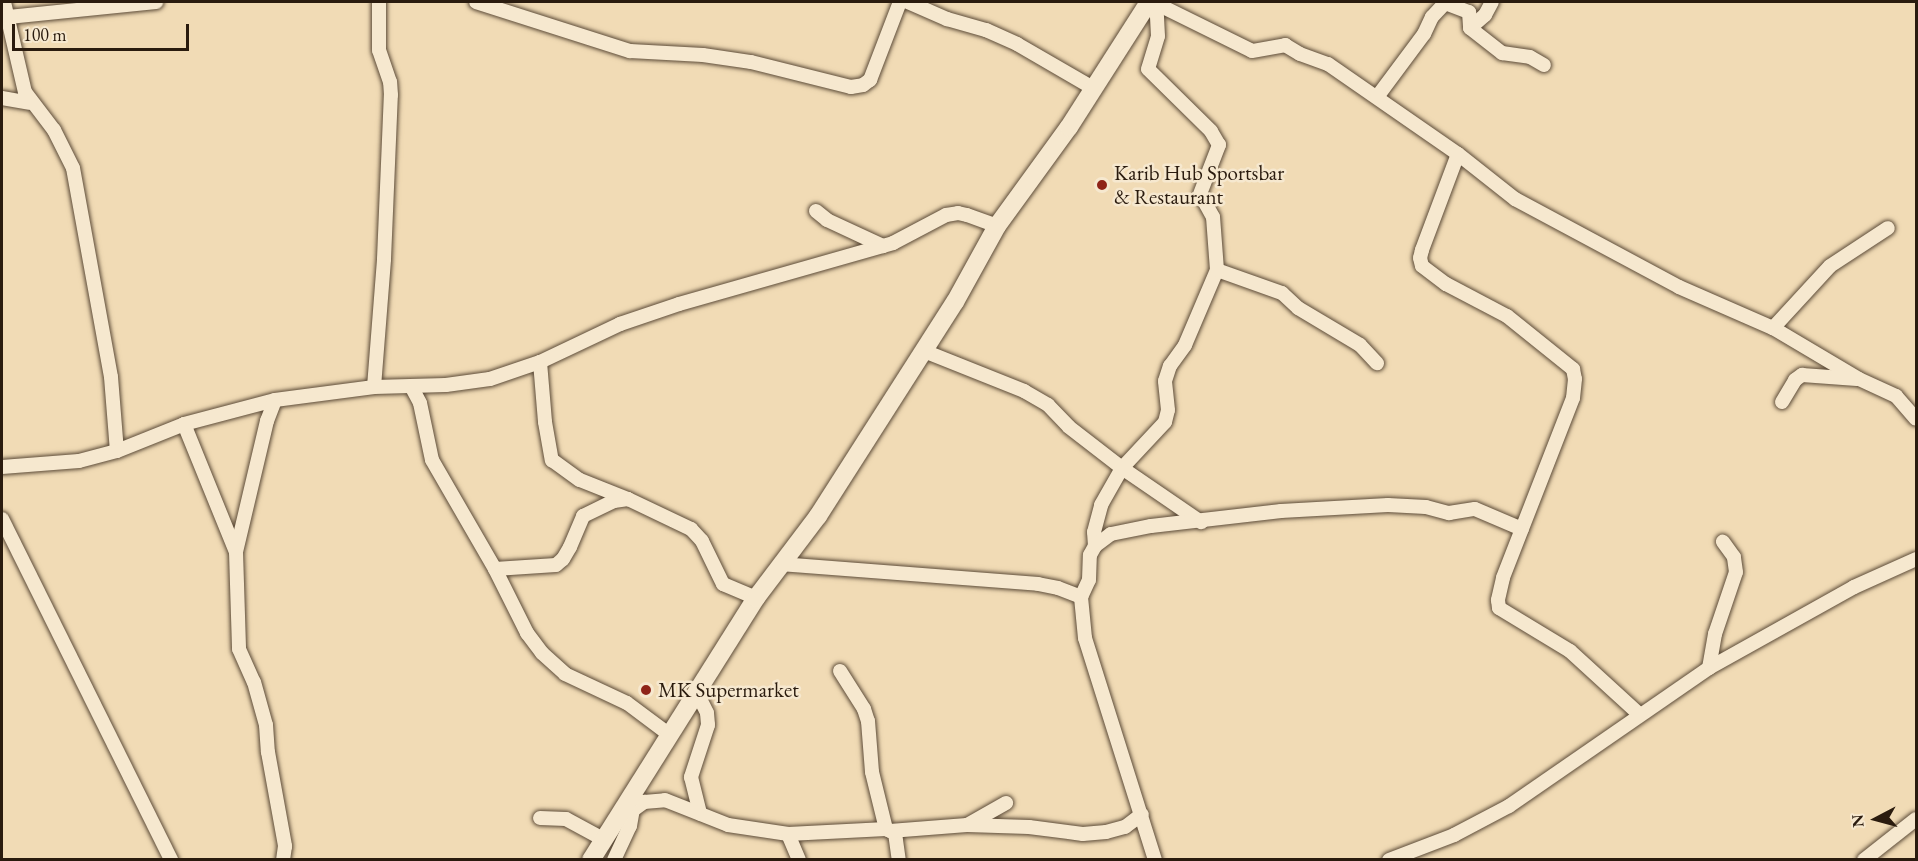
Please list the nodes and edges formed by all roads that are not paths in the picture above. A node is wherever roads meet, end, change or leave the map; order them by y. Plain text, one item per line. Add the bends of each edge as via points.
1 (4, 2) edge
2 (156, 2) edge
3 (379, 2) edge
4 (476, 2) edge
5 (900, 2) edge
6 (908, 2) edge
7 (1153, 2) edge
8 (1492, 2) edge
9 (8, 18) junction
10 (1470, 28) junction
11 (1544, 65) dead end
12 (1094, 88) junction
13 (1377, 97) junction
14 (2, 98) edge
15 (30, 103) junction
16 (1458, 154) junction
17 (816, 211) dead end
18 (997, 226) junction
19 (1888, 228) dead end
20 (883, 246) junction
21 (1217, 270) junction
22 (1773, 328) junction
23 (924, 351) junction
24 (540, 362) junction
25 (1377, 363) dead end
26 (1859, 379) junction
27 (411, 386) junction
28 (374, 387) junction
29 (275, 400) junction
30 (1782, 402) dead end
31 (1917, 419) edge
32 (184, 424) junction
33 (117, 451) junction
34 (2, 467) edge
35 (1122, 468) junction
36 (628, 499) junction
37 (2, 519) edge
38 (1202, 522) junction
39 (1522, 529) junction
40 (1723, 542) dead end
41 (1095, 546) junction
42 (236, 552) junction
43 (1917, 560) edge
44 (780, 564) junction
45 (495, 569) junction
46 (1081, 597) junction
47 (756, 598) junction
48 (1709, 668) junction
49 (840, 671) dead end
50 (697, 693) junction
51 (1639, 714) junction
52 (670, 735) junction
53 (637, 788) junction
54 (1006, 803) dead end
55 (633, 810) junction
56 (1142, 813) junction
57 (700, 814) junction
58 (540, 818) dead end
59 (1917, 819) edge
60 (967, 825) junction
61 (888, 830) junction
62 (788, 834) junction
63 (603, 839) junction
64 (171, 860) edge
65 (283, 860) edge
66 (591, 860) edge
67 (614, 860) edge
68 (799, 860) edge
69 (899, 860) edge
70 (1155, 860) edge
71 (1389, 860) edge
72 (1864, 860) edge

1 - 9 street
2 - 9 street
3 - 28 street via 379,50 391,95
4 - 5 street via 630,51 751,62 851,87 870,80
6 - 12 street via 1007,39
7 - 12 main road
7 - 13 street via 1252,51 1285,45 1328,64
7 - 21 street via 1158,36 1148,69 1211,131 1219,145 1200,194 1214,217
8 - 10 street via 1485,15
9 - 15 street
10 - 11 street via 1502,53 1530,57
10 - 13 street via 1469,12 1445,3
12 - 18 main road
13 - 16 street
14 - 15 street
15 - 33 street via 54,130 73,168 111,377
16 - 22 street via 1515,199 1567,229 1679,287
16 - 39 street via 1422,250 1422,266 1446,284 1507,315 1573,369 1575,379 1573,398
17 - 20 street
18 - 20 street via 958,213 946,215 911,236
18 - 23 main road
19 - 22 street via 1830,266
20 - 24 street via 639,317
21 - 25 street via 1282,293 1298,308 1360,345
21 - 35 street via 1185,345 1170,366 1165,422
22 - 26 street
23 - 35 street via 1024,391 1048,405 1069,427
23 - 44 main road via 818,516
24 - 27 street via 490,379
24 - 36 street via 552,460 580,480
26 - 30 street via 1802,375
26 - 31 street via 1896,396
27 - 28 street
27 - 45 street via 420,403 432,460
28 - 29 street
29 - 32 street
29 - 42 street
32 - 33 street
32 - 42 street
33 - 34 street via 79,461
35 - 38 street
35 - 41 street via 1101,505 1094,532
36 - 45 street via 614,501 583,516 563,559 556,564
36 - 47 street via 691,529 702,541 723,584
37 - 64 street
38 - 39 street via 1281,511 1388,505 1449,513 1475,509
38 - 41 street via 1111,534
39 - 51 street via 1503,578 1499,608 1570,651
40 - 48 street via 1734,557 1736,572 1715,633
41 - 46 street via 1090,555 1089,580
42 - 65 street via 239,649 254,682 266,725 285,846
43 - 48 street via 1854,588
44 - 46 street via 1038,584
44 - 47 main road
45 - 52 street via 508,599 542,653 565,674 627,703
46 - 56 street via 1085,638
47 - 50 main road
48 - 51 street
49 - 61 street via 868,721 872,772
50 - 52 main road
50 - 57 street via 708,725 691,777
51 - 71 street via 1509,806 1454,835
52 - 53 main road
53 - 55 street
53 - 63 main road
54 - 60 street
55 - 57 street via 644,802 665,800
55 - 67 street
56 - 60 street via 1125,827 1083,834
56 - 70 street
57 - 62 street via 728,825
58 - 63 street via 566,819
59 - 72 street
60 - 61 street
61 - 62 street
61 - 69 street via 895,833
62 - 68 street
63 - 66 main road

